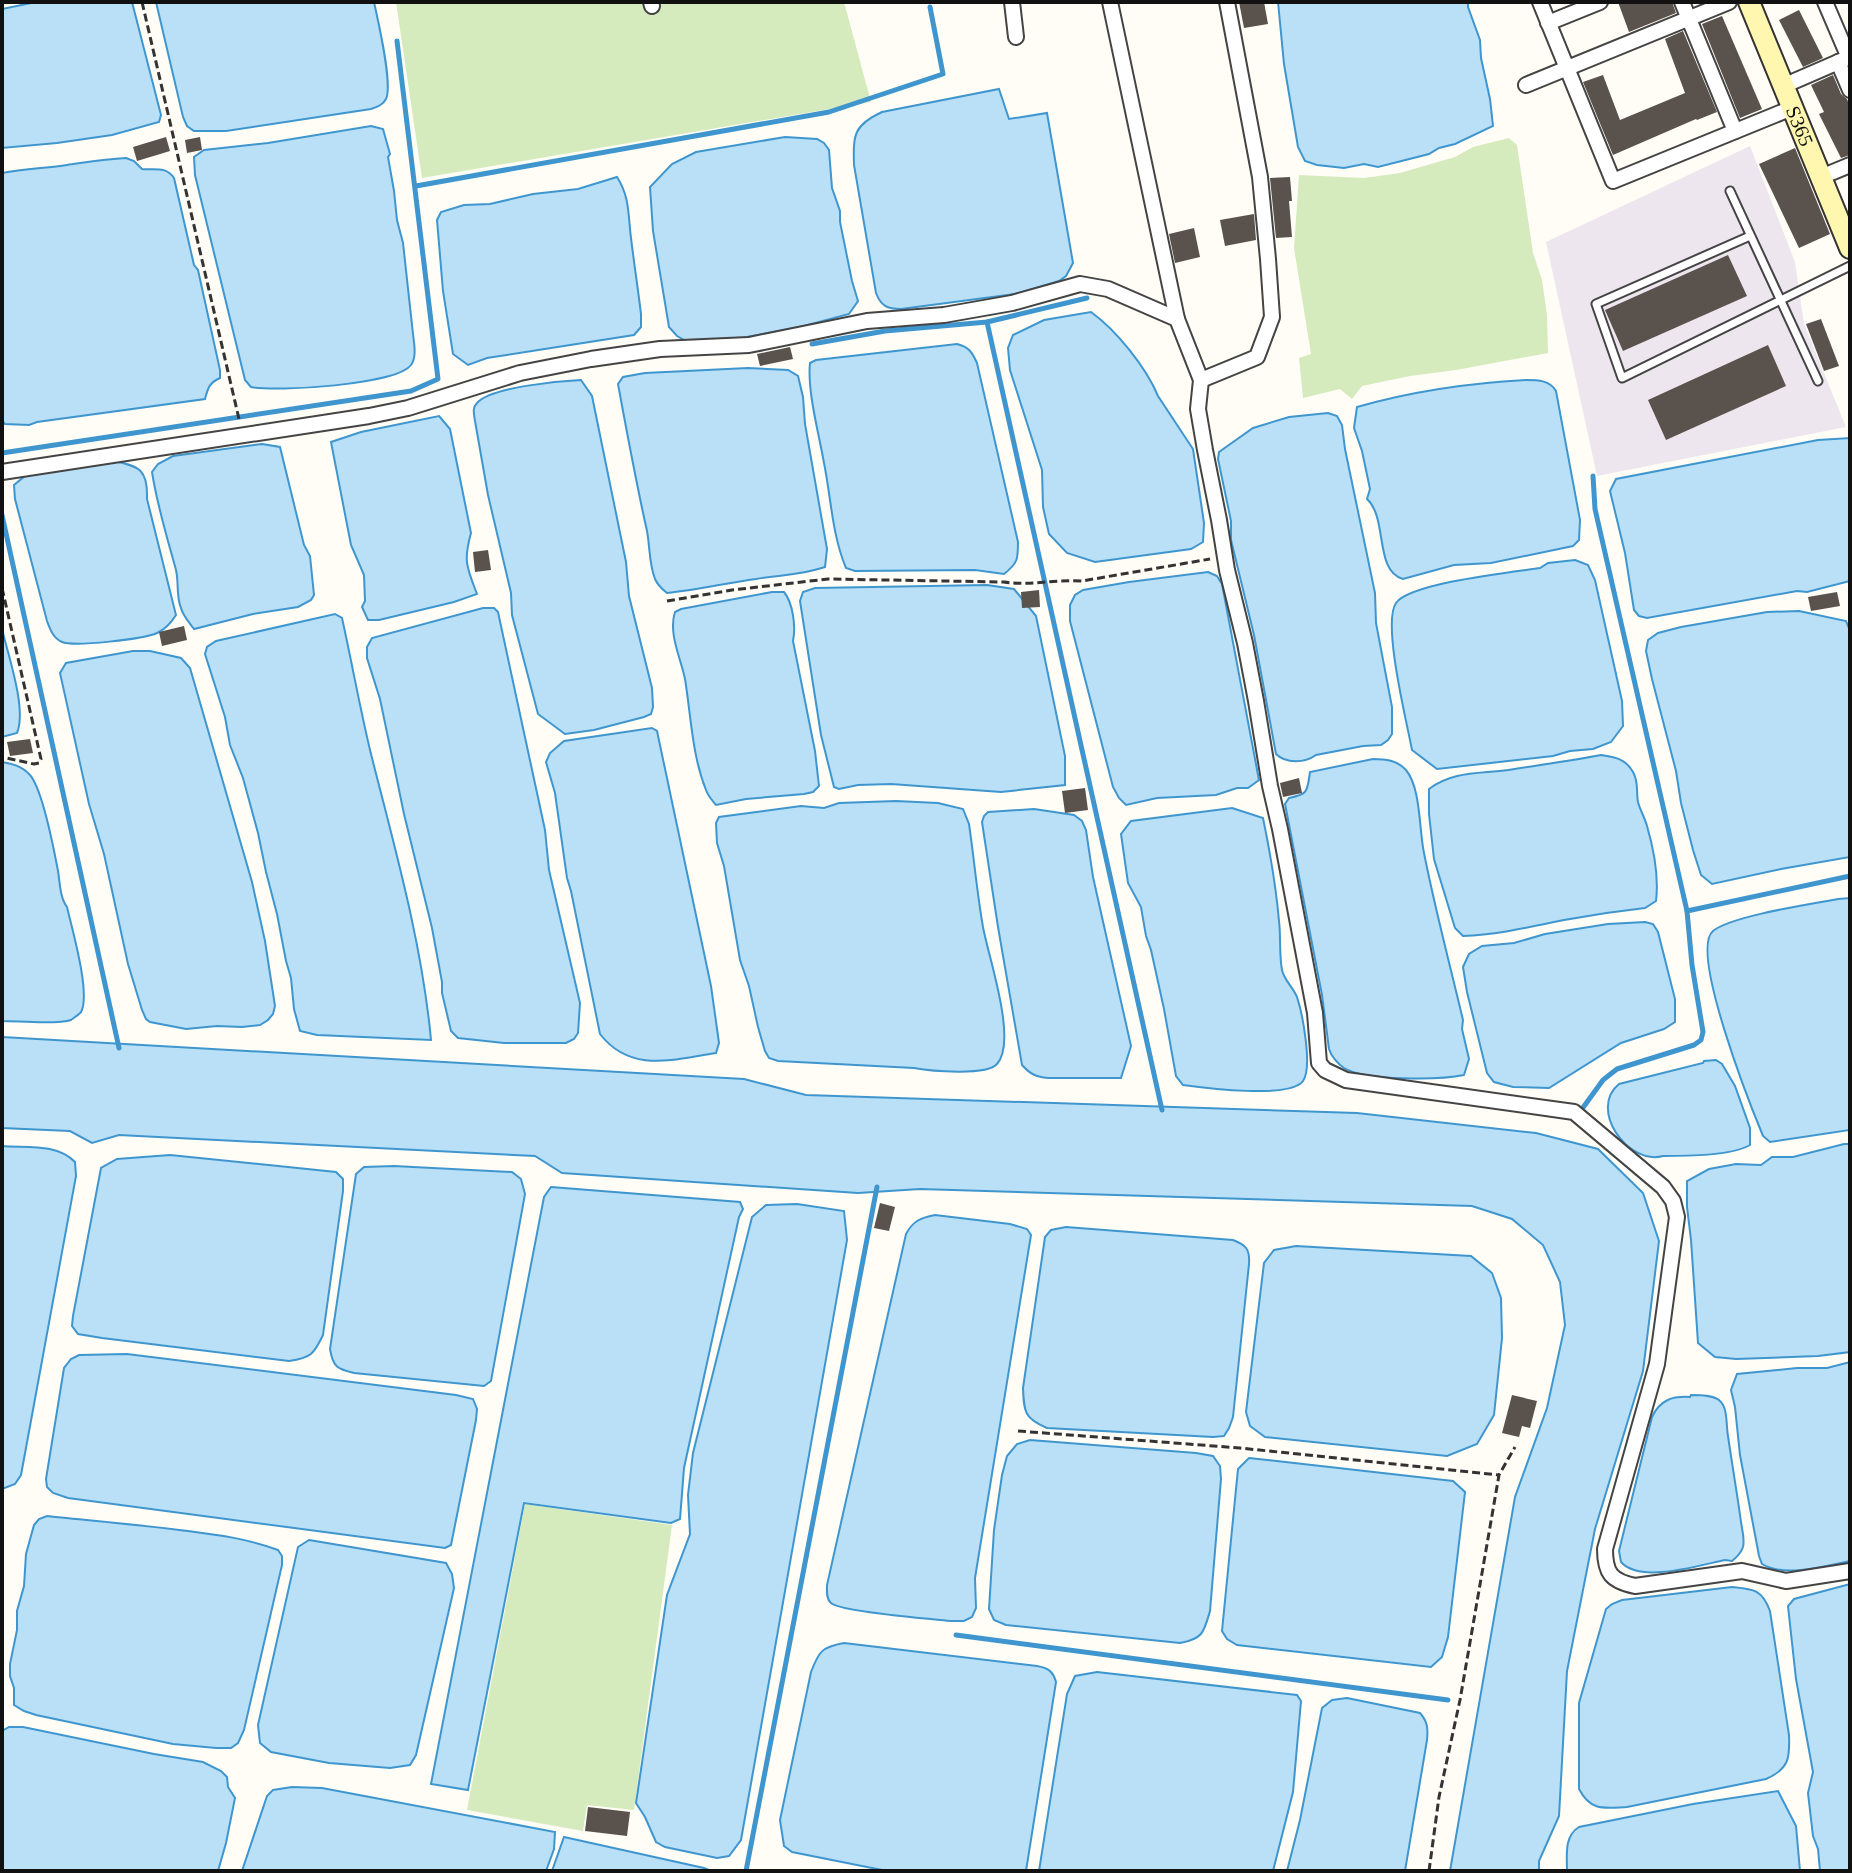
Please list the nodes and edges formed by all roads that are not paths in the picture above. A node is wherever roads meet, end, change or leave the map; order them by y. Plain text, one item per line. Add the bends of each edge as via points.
1 (1012, 2) edge
2 (1110, 2) edge
3 (1227, 2) edge
4 (1540, 2) edge
5 (1600, 2) edge
6 (1682, 2) edge
7 (1729, 2) edge
8 (1749, 2) edge
9 (1825, 2) edge
10 (1689, 19) junction
11 (1548, 23) junction
12 (1016, 37) dead end
13 (1846, 59) edge
14 (1566, 69) junction
15 (1526, 85) dead end
16 (1783, 86) junction
17 (1850, 90) edge
18 (1792, 108) junction
19 (1735, 131) junction
20 (1850, 165) edge
21 (1821, 177) junction
22 (1730, 191) dead end
23 (1750, 236) junction
24 (1850, 248) edge
25 (1850, 266) edge
26 (1780, 301) junction
27 (1177, 319) junction
28 (1201, 380) junction
29 (1818, 381) dead end
30 (2, 472) edge
31 (1850, 1571) edge

1 - 12 street
2 - 27 street
3 - 28 street via 1260,177 1272,317 1257,357
4 - 11 street
5 - 11 street
6 - 10 street
7 - 10 street
8 - 16 street, S365
9 - 13 street
10 - 14 street
10 - 19 street
11 - 14 street
13 - 16 street
13 - 17 street
14 - 15 street
14 - 19 street via 1613,181
16 - 18 street, S365
18 - 19 street
18 - 21 street, S365
20 - 21 street
21 - 24 street, S365
22 - 23 lane
23 - 26 lane
23 - 26 lane via 1596,304 1622,378
25 - 26 lane
26 - 29 lane
27 - 28 street
27 - 30 street via 1108,289 1080,284 1012,303 867,321 749,345 591,359 520,373 369,416
28 - 31 street via 1198,409 1315,1013 1319,1063 1346,1080 1574,1112 1673,1201 1677,1217 1657,1364 1605,1549 1607,1570 1635,1586 1742,1571 1786,1581

